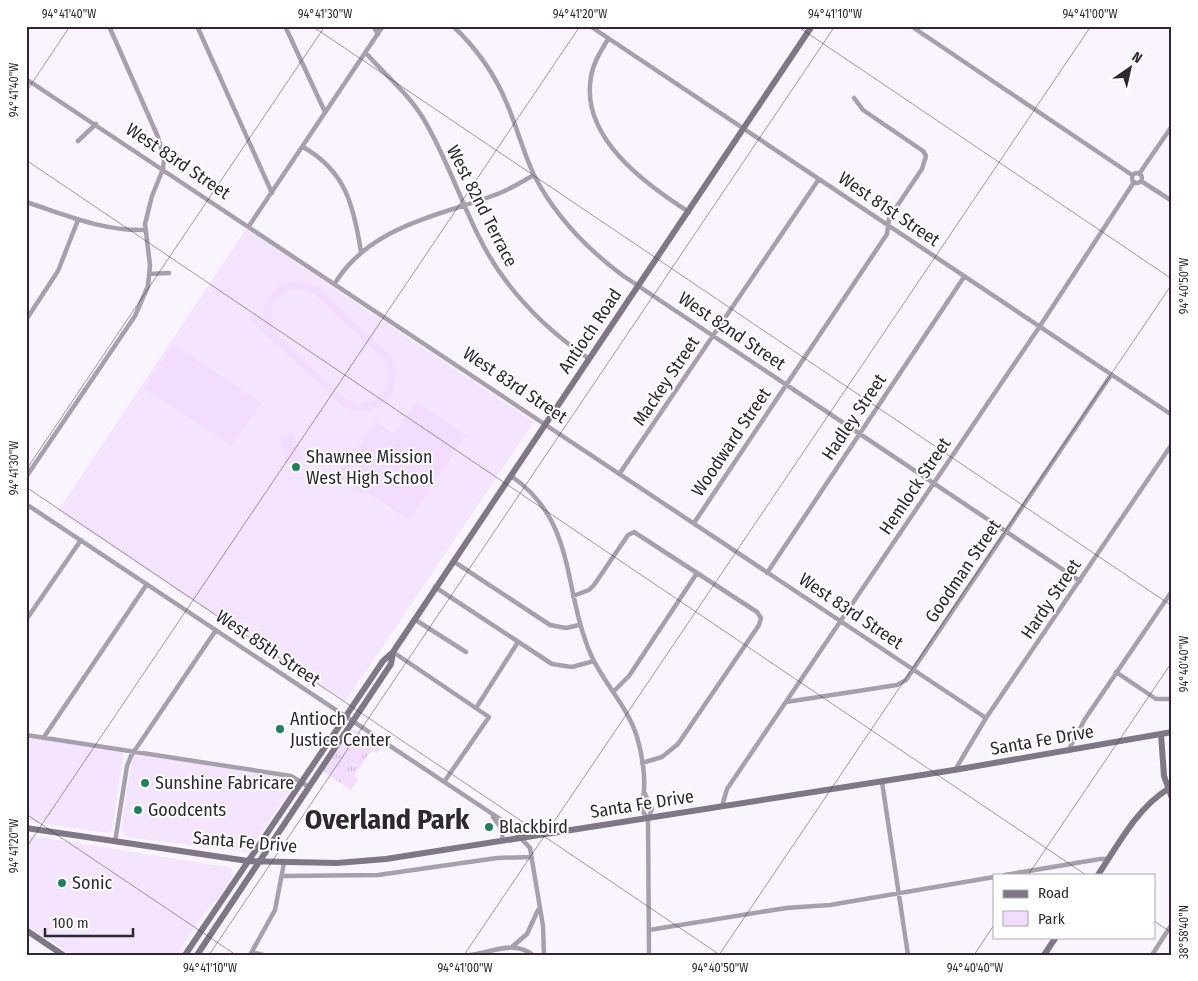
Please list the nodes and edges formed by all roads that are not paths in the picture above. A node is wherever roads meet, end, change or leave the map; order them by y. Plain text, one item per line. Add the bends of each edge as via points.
1 (109, 26) edge
2 (197, 26) edge
3 (285, 26) edge
4 (373, 26) edge
5 (383, 26) edge
6 (453, 26) edge
7 (590, 26) edge
8 (812, 26) edge
9 (912, 26) edge
10 (378, 34) junction
11 (608, 39) junction
12 (366, 53) junction
13 (26, 79) edge
14 (854, 98) dead end
15 (325, 112) junction
16 (96, 124) junction
17 (1172, 126) edge
18 (744, 129) junction
19 (78, 141) dead end
20 (303, 147) junction
21 (163, 169) junction
22 (1140, 174) junction
23 (534, 175) junction
24 (1132, 175) junction
25 (819, 180) junction
26 (1141, 180) junction
27 (1134, 182) junction
28 (272, 193) junction
29 (1172, 201) edge
30 (26, 202) edge
31 (464, 205) junction
32 (689, 212) junction
33 (78, 220) junction
34 (888, 225) junction
35 (249, 226) junction
36 (145, 230) junction
37 (361, 252) junction
38 (170, 273) dead end
39 (149, 274) junction
40 (964, 277) junction
41 (336, 283) junction
42 (639, 286) junction
43 (26, 320) edge
44 (1040, 326) junction
45 (713, 335) junction
46 (589, 359) junction
47 (1111, 375) junction
48 (787, 384) junction
49 (1172, 415) edge
50 (546, 423) junction
51 (860, 434) junction
52 (1172, 444) edge
53 (620, 473) junction
54 (511, 476) junction
55 (26, 477) edge
56 (933, 482) junction
57 (26, 504) edge
58 (694, 522) junction
59 (1007, 531) junction
60 (80, 540) junction
61 (453, 561) junction
62 (697, 573) junction
63 (767, 573) junction
64 (1080, 581) junction
65 (147, 584) junction
66 (435, 587) junction
67 (1172, 591) edge
68 (573, 596) junction
69 (414, 619) junction
70 (26, 620) edge
71 (840, 621) junction
72 (579, 625) junction
73 (216, 630) junction
74 (518, 642) junction
75 (393, 652) junction
76 (466, 652) dead end
77 (594, 661) junction
78 (913, 671) junction
79 (1116, 672) junction
80 (613, 692) junction
81 (1172, 699) edge
82 (786, 702) junction
83 (476, 708) junction
84 (345, 717) junction
85 (986, 718) junction
86 (353, 722) junction
87 (1172, 732) edge
88 (1161, 734) junction
89 (26, 735) edge
90 (44, 737) junction
91 (135, 750) junction
92 (1068, 751) junction
93 (642, 763) junction
94 (954, 770) junction
95 (301, 782) junction
96 (444, 782) junction
97 (882, 782) junction
98 (309, 787) junction
99 (1168, 789) junction
100 (644, 792) junction
101 (1172, 798) edge
102 (722, 806) junction
103 (494, 817) junction
104 (648, 819) junction
105 (26, 828) edge
106 (522, 838) junction
107 (503, 841) junction
108 (115, 842) junction
109 (531, 857) junction
110 (1109, 859) junction
111 (248, 861) junction
112 (259, 862) junction
113 (284, 863) junction
114 (1011, 874) edge
115 (1099, 874) edge
116 (283, 876) junction
117 (993, 877) edge
118 (898, 893) junction
119 (539, 909) junction
120 (1172, 924) edge
121 (26, 930) edge
122 (649, 930) junction
123 (1055, 938) edge
124 (513, 946) junction
125 (251, 954) edge
126 (63, 955) edge
127 (185, 955) edge
128 (197, 955) edge
129 (263, 955) edge
130 (470, 955) edge
131 (533, 955) edge
132 (544, 955) edge
133 (649, 955) edge
134 (908, 955) edge
135 (1044, 955) edge
136 (1152, 955) edge

1 - 21 street via 158,137
2 - 28 street
3 - 15 street
4 - 10 street
5 - 10 street
6 - 23 street, West 82nd Street via 474,48 499,85
7 - 11 street, West 81st Street
8 - 18 main road, Antioch Road
9 - 24 street
10 - 12 street
11 - 18 street, West 81st Street
11 - 32 street via 591,77 590,100 596,121 628,164 656,190
12 - 15 street
12 - 31 street, West 82nd Terrace via 403,91 424,119
13 - 16 street, West 83rd Street
14 - 34 street, Woodward Street via 864,110 923,150 926,156 922,169 889,218
15 - 20 street
16 - 19 street
16 - 21 street, West 83rd Street
17 - 22 street
18 - 25 street, West 81st Street
18 - 32 main road, Antioch Road
20 - 28 street
20 - 37 street via 327,165 344,187 354,209
21 - 35 street, West 83rd Street
21 - 36 street via 152,196
22 - 24 street
22 - 26 street
23 - 31 street via 501,192
23 - 42 street, West 82nd Street via 558,212 584,243
24 - 27 street
25 - 34 street, West 81st Street
25 - 45 street, Mackey Street
26 - 27 street
26 - 29 street
27 - 44 street, Hemlock Street
28 - 35 street
30 - 33 street
31 - 37 street via 400,228
31 - 46 street, West 82nd Terrace via 480,240 505,280 538,319
32 - 42 main road, Antioch Road
33 - 36 street via 111,229
33 - 43 street via 58,272
34 - 40 street, West 81st Street
34 - 48 street, Woodward Street via 887,234
35 - 41 street, West 83rd Street
36 - 39 street
37 - 41 street
38 - 39 street
39 - 55 street via 146,293 135,316
40 - 44 street, West 81st Street
40 - 51 street, Hadley Street
41 - 50 street, West 83rd Street
42 - 45 street, West 82nd Street
42 - 46 main road, Antioch Road
44 - 47 street, West 81st Street
44 - 56 street, Hemlock Street
45 - 48 street, West 82nd Street
45 - 53 street, Mackey Street
46 - 50 main road, Antioch Road
47 - 49 street, West 81st Street
47 - 59 street, Goodman Street
48 - 51 street, West 82nd Street
48 - 58 street, Woodward Street
50 - 53 street, West 83rd Street
50 - 54 main road, Antioch Road
51 - 56 street, West 82nd Street
51 - 63 street, Hadley Street
52 - 64 street, Hardy Street
53 - 58 street, West 83rd Street
54 - 61 main road, Antioch Road
54 - 68 street via 534,494 549,513 564,553
56 - 59 street, West 82nd Street
56 - 71 street, Hemlock Street
57 - 60 street, West 85th Street
58 - 63 street, West 83rd Street
59 - 64 street, West 82nd Street
59 - 78 street, Goodman Street
60 - 65 street, West 85th Street
60 - 70 street
61 - 66 main road, Antioch Road
61 - 72 street via 550,625 566,628
62 - 68 street via 634,532 628,535 594,585
62 - 80 street via 629,676
62 - 93 street via 757,612 761,618 759,625 678,744 662,757
63 - 71 street, West 83rd Street
64 - 85 street, Hardy Street
65 - 73 street, West 85th Street
65 - 90 street
66 - 69 main road, Antioch Road
66 - 74 street
67 - 79 street
68 - 72 street
69 - 75 main road, Antioch Road
69 - 76 street
71 - 78 street, West 83rd Street
71 - 82 street, Hemlock Street
72 - 77 street
73 - 84 street, West 85th Street
73 - 91 street
74 - 77 street via 543,659 562,666 572,667
74 - 83 street
75 - 83 street
75 - 84 main road, Antioch Road via 383,661
75 - 86 main road, Antioch Road via 390,664
77 - 80 street
78 - 82 street, Goodman Street via 897,686
78 - 85 street, West 83rd Street
79 - 81 street via 1156,699
79 - 92 street via 1080,726
80 - 93 street via 632,722
82 - 102 street, Hemlock Street via 727,789
83 - 96 street via 489,717
84 - 86 street, West 85th Street
84 - 95 main road, Antioch Road
85 - 94 street, Hardy Street
86 - 96 street, West 85th Street
86 - 98 main road, Antioch Road
87 - 88 main road, Santa Fe Drive
88 - 92 main road, Santa Fe Drive
88 - 99 main road via 1161,757
89 - 90 street
90 - 91 street
91 - 95 street via 291,776
91 - 108 street via 127,766
92 - 94 main road, Santa Fe Drive
93 - 100 street
94 - 97 main road, Santa Fe Drive
95 - 98 street
95 - 111 main road, Antioch Road
96 - 103 street, West 85th Street
97 - 102 main road, Santa Fe Drive
97 - 118 street
98 - 112 main road, Antioch Road
99 - 101 main road
99 - 110 main road via 1147,805
100 - 104 street via 642,809
100 - 104 street via 652,808
102 - 104 main road, Santa Fe Drive
103 - 106 street, West 85th Street via 505,822
103 - 107 street via 501,828
104 - 106 main road, Santa Fe Drive
104 - 122 street
105 - 108 main road, Santa Fe Drive
106 - 107 main road, Santa Fe Drive
106 - 109 street via 530,848
107 - 113 main road, Santa Fe Drive via 337,864
108 - 111 main road, Santa Fe Drive
109 - 116 street via 498,858 378,875
109 - 119 street
110 - 114 street
110 - 115 main road
111 - 112 main road, Santa Fe Drive
111 - 127 main road, Antioch Road
112 - 113 main road, Santa Fe Drive
112 - 128 main road, Antioch Road
113 - 116 street
116 - 125 street via 275,910
117 - 118 street
118 - 122 street
118 - 134 street
119 - 124 street via 527,934
119 - 132 street
120 - 136 street
121 - 126 main road
122 - 133 street
123 - 135 main road
124 - 130 street
124 - 131 street
125 - 129 street

